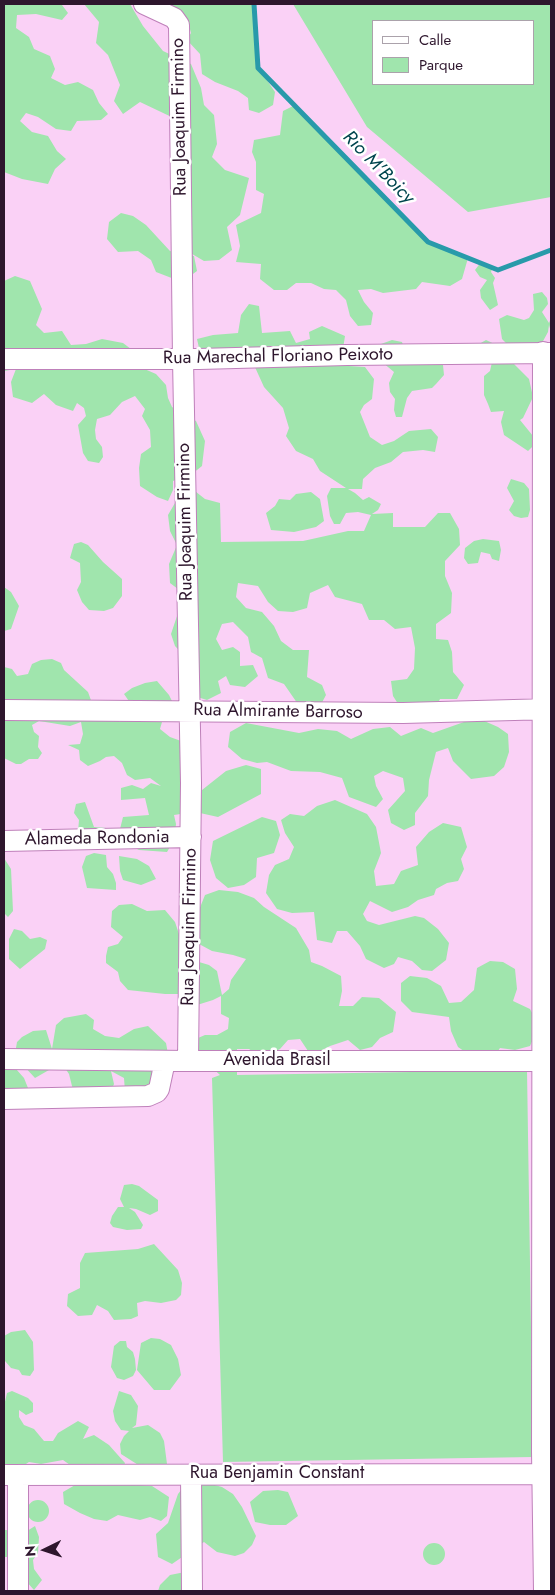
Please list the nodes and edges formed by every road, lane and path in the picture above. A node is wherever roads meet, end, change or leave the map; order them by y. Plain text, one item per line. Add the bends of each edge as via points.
1 (144, 4) edge
2 (547, 352) edge
3 (4, 359) edge
4 (183, 359) junction
5 (546, 709) edge
6 (4, 710) edge
7 (191, 711) junction
8 (191, 837) junction
9 (4, 841) edge
10 (4, 1059) edge
11 (165, 1061) junction
12 (547, 1061) edge
13 (188, 1062) junction
14 (4, 1100) edge
15 (11, 1475) edge
16 (192, 1475) junction
17 (547, 1485) edge
18 (18, 1591) edge
19 (192, 1591) edge
20 (544, 1591) edge

1 - 4 street, Rua Joaquim Firmino via 174,18 179,25
2 - 4 street, Rua Marechal Floriano Peixoto
2 - 5 street
3 - 4 street, Rua Marechal Floriano Peixoto
4 - 7 street, Rua Joaquim Firmino
5 - 7 street, Rua Almirante Barroso via 402,714
5 - 12 street
6 - 7 street, Rua Almirante Barroso
7 - 8 street, Rua Joaquim Firmino
8 - 9 street, Alameda Rondonia
8 - 13 street, Rua Joaquim Firmino
10 - 11 street, Avenida Brasil
11 - 13 street, Avenida Brasil
11 - 14 street via 159,1090 148,1096
12 - 13 street, Avenida Brasil
12 - 17 street
15 - 16 street, Rua Benjamin Constant
15 - 18 street
16 - 17 street, Rua Benjamin Constant
16 - 19 street
17 - 20 street

